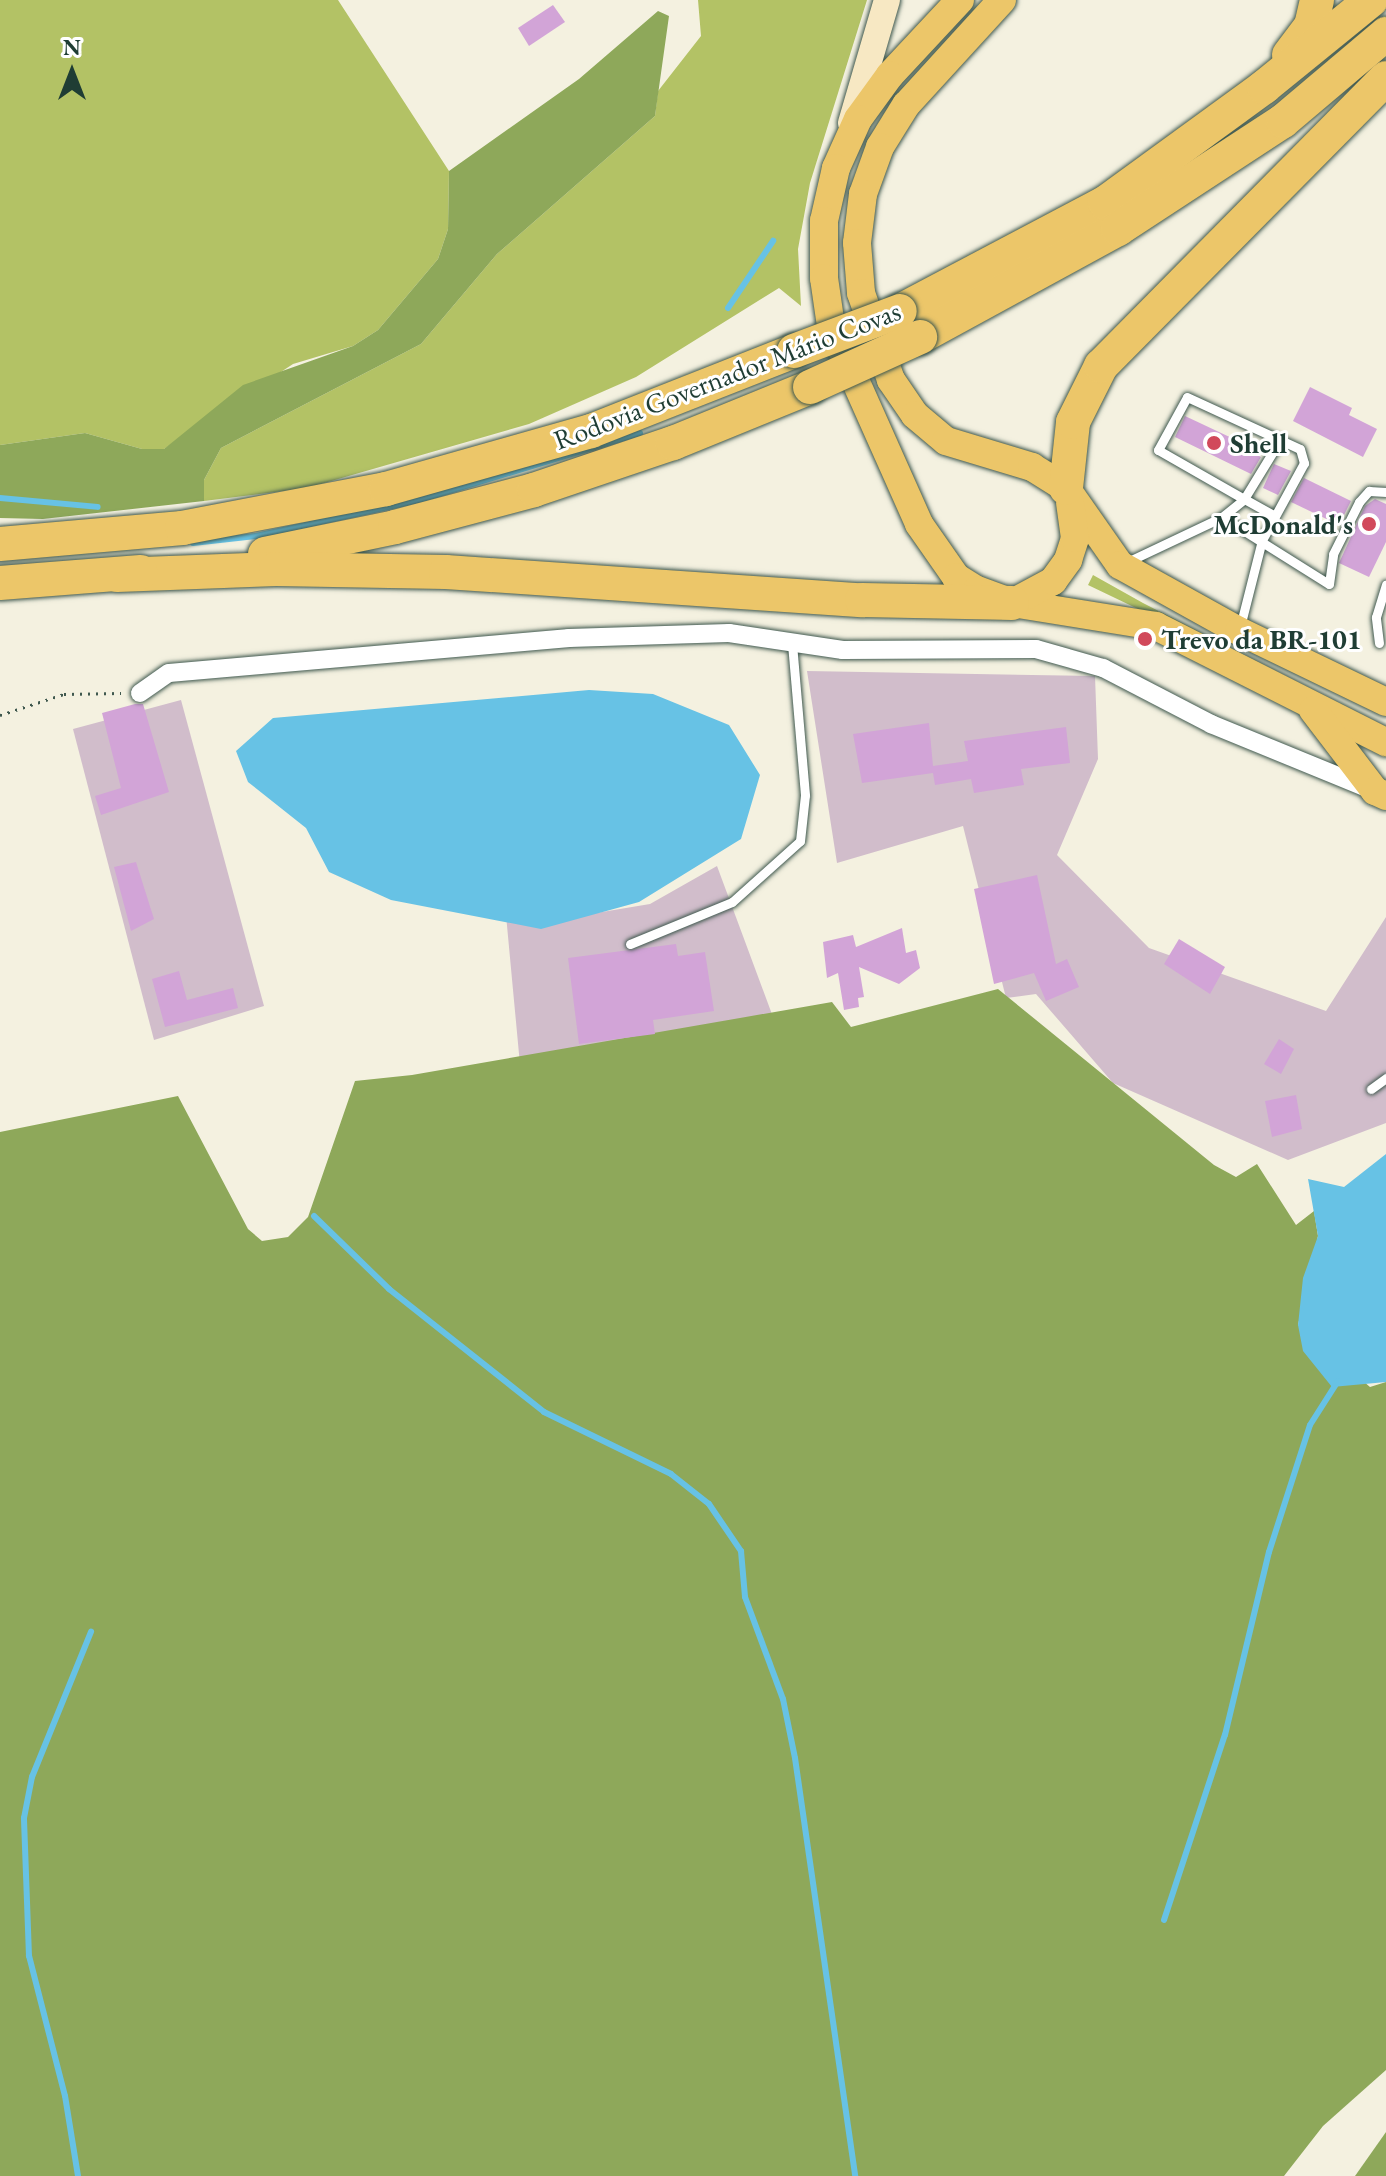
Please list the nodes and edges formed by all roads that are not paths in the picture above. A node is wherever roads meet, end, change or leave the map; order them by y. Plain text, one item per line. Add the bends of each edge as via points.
1 (887, 0) edge
2 (960, 0) edge
3 (1002, 0) edge
4 (1317, 0) edge
5 (1371, 0) edge
6 (1386, 34) edge
7 (1386, 78) edge
8 (1264, 87) junction
9 (846, 143) junction
10 (910, 324) junction
11 (1280, 440) junction
12 (1066, 488) junction
13 (1386, 492) edge
14 (1244, 499) junction
15 (1275, 516) junction
16 (1222, 517) junction
17 (1262, 540) junction
18 (0, 544) edge
19 (1120, 565) junction
20 (117, 575) junction
21 (0, 583) edge
22 (1386, 585) edge
23 (1012, 603) junction
24 (1239, 631) junction
25 (792, 642) junction
26 (1379, 643) dead end
27 (140, 693) road end
28 (1386, 702) edge
29 (1308, 703) junction
30 (1386, 742) edge
31 (1380, 794) edge
32 (630, 944) dead end
33 (1386, 1078) edge
34 (1371, 1089) dead end

1 - 9 main road
2 - 9 main road via 873,96
3 - 12 main road via 906,105 880,147 859,218 857,268 881,355 915,415 959,448 1032,467
4 - 8 highway via 1311,26
5 - 8 highway, Rodovia Governador Mário Covas
6 - 10 highway, Rodovia Governador Mário Covas via 1283,121 1118,229
7 - 12 highway via 1114,348 1073,422
8 - 10 highway, Rodovia Governador Mário Covas via 1105,203
9 - 23 main road via 824,221 831,326 919,524 956,577
10 - 18 highway, Rodovia Governador Mário Covas, bridge via 794,351 591,431 386,489 182,528
10 - 20 highway, Rodovia Governador Mário Covas, bridge via 810,387 618,463 463,510 285,550
11 - 14 lane
11 - 14 lane via 1198,398 1184,400 1158,450
11 - 15 lane via 1300,449 1304,463
12 - 19 main road
12 - 23 main road via 1075,538 1068,560 1053,581
13 - 17 lane via 1369,491 1359,502 1333,554 1329,584
14 - 15 lane
14 - 16 lane
15 - 17 lane
16 - 17 lane
16 - 19 lane
17 - 24 lane
19 - 24 main road
20 - 21 highway, Rodovia Governador Mário Covas
20 - 23 highway via 418,571 862,600
22 - 26 lane via 1377,610
23 - 29 main road via 1156,626
24 - 28 main road
25 - 27 street via 729,633 569,638 169,673
25 - 31 street via 843,650 1001,648 1059,653
25 - 32 lane via 805,795 800,841 732,902
29 - 30 main road
29 - 31 main road
33 - 34 lane

